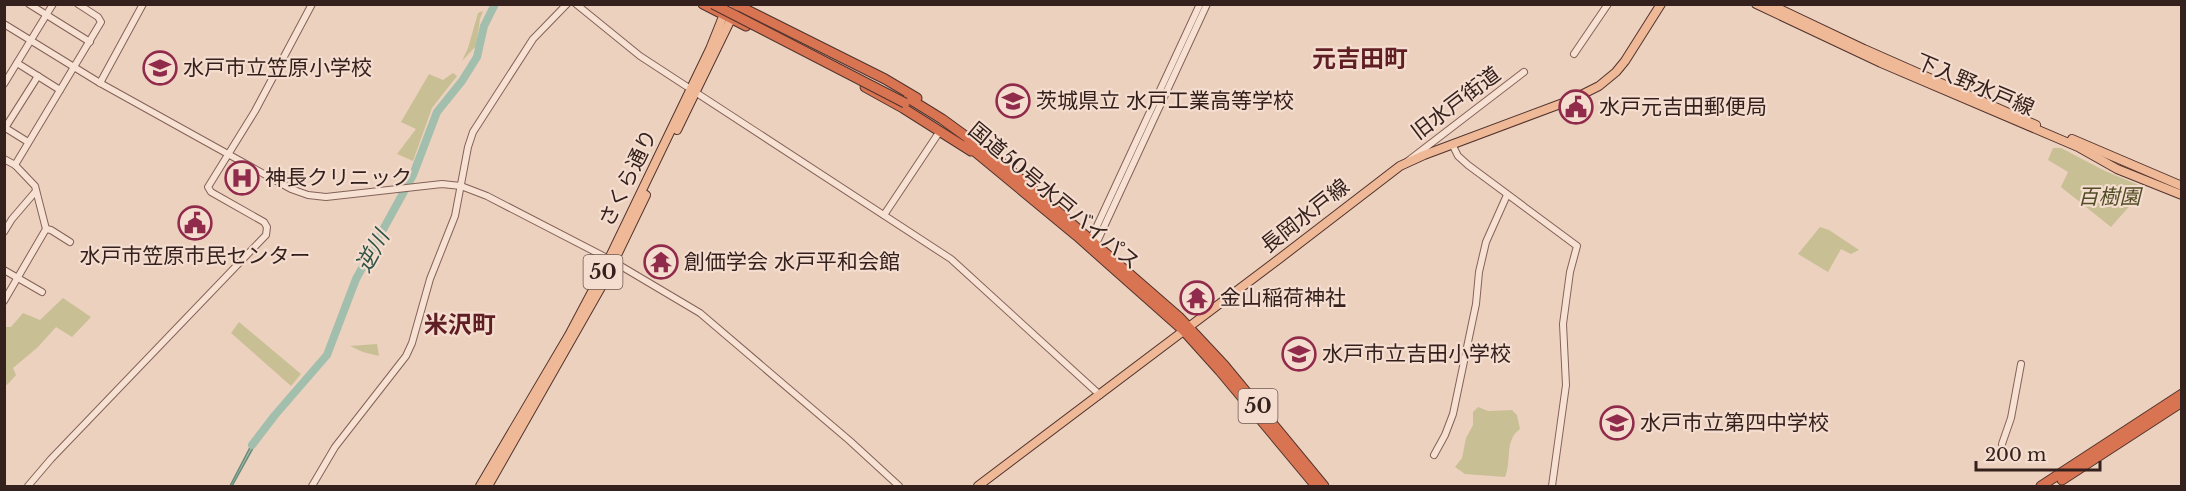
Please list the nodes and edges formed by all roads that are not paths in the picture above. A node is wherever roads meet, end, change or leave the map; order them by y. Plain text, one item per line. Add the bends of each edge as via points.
1 (29, 4) edge
2 (53, 4) edge
3 (78, 4) edge
4 (143, 4) edge
5 (312, 4) edge
6 (567, 4) edge
7 (576, 4) edge
8 (703, 4) edge
9 (714, 4) edge
10 (727, 4) edge
11 (1200, 4) edge
12 (1208, 4) edge
13 (1608, 4) edge
14 (1661, 4) edge
15 (1756, 4) edge
16 (1769, 4) edge
17 (736, 5) edge
18 (47, 15) junction
19 (728, 17) junction
20 (4, 24) edge
21 (31, 41) junction
22 (90, 42) junction
23 (1574, 54) dead end
24 (17, 63) junction
25 (74, 67) junction
26 (4, 68) edge
27 (12, 72) junction
28 (1524, 72) dead end
29 (38, 76) junction
30 (100, 83) junction
31 (4, 84) edge
32 (60, 90) junction
33 (693, 91) junction
34 (907, 101) junction
35 (5, 128) edge
36 (940, 131) junction
37 (28, 142) junction
38 (1452, 144) junction
39 (228, 154) junction
40 (4, 159) edge
41 (992, 159) junction
42 (1408, 161) junction
43 (15, 165) junction
44 (461, 186) junction
45 (2181, 186) edge
46 (36, 191) junction
47 (1507, 195) junction
48 (2181, 195) edge
49 (884, 215) junction
50 (46, 230) junction
51 (4, 232) edge
52 (70, 242) dead end
53 (1092, 243) junction
54 (612, 260) junction
55 (4, 270) edge
56 (18, 278) junction
57 (42, 292) dead end
58 (4, 301) edge
59 (1186, 329) junction
60 (2021, 364) dead end
61 (2181, 394) edge
62 (1100, 395) junction
63 (2181, 402) edge
64 (2002, 444) dead end
65 (1434, 455) dead end
66 (28, 486) edge
67 (312, 486) edge
68 (480, 486) edge
69 (488, 486) edge
70 (899, 486) edge
71 (978, 486) edge
72 (1316, 486) edge
73 (1324, 486) edge
74 (1552, 486) edge
75 (2041, 486) edge
76 (2052, 486) edge

1 - 18 street
2 - 18 street
3 - 22 street via 101,20
4 - 30 street
5 - 39 street
6 - 44 street via 532,39 473,132
7 - 33 street via 640,56
8 - 19 highway
9 - 34 highway, 国道50号水戸バイパス / 50, bridge
10 - 19 main road, さくら通り / 50
10 - 34 highway, 国道50号水戸バイパス / 50
11 - 53 street
12 - 53 street
13 - 23 street
14 - 38 main road, 長岡水戸線 via 1626,61 1599,86
15 - 48 main road, 下入野水戸線 via 1890,68
16 - 45 main road, 下入野水戸線 via 1932,80
17 - 19 main road, さくら通り / 50
17 - 41 highway via 907,92 964,129
18 - 21 street
18 - 22 street
19 - 33 main road, さくら通り / 50
19 - 36 highway
20 - 21 street
21 - 24 street
21 - 25 street
22 - 25 street
24 - 27 street
24 - 29 street
25 - 30 street
25 - 32 street
26 - 27 street
27 - 31 street
28 - 42 street, 旧水戸街道
29 - 32 street
29 - 35 street
30 - 39 street
32 - 37 street
33 - 49 street
33 - 54 main road, さくら通り / 50
34 - 41 highway, 国道50号水戸バイパス / 50 via 942,119
35 - 37 street
36 - 41 highway
36 - 49 street
37 - 43 street
38 - 42 main road, 長岡水戸線
38 - 47 street via 1462,160
39 - 44 street via 308,195 335,197 413,186
39 - 66 street via 208,189 264,222 266,235
40 - 43 street
41 - 53 highway, 国道50号水戸バイパス / 50
42 - 59 main road, 長岡水戸線
43 - 46 street
44 - 54 street
44 - 67 street via 453,224 430,279 406,356 335,447
46 - 50 street
46 - 51 street
47 - 65 street via 1486,242 1453,414
47 - 74 street via 1577,246 1563,324 1566,392
49 - 62 street via 951,259
50 - 52 street
50 - 56 street
53 - 59 highway, 国道50号水戸バイパス / 50
54 - 68 main road, さくら通り / 50
54 - 69 main road, さくら通り / 50 via 574,338
54 - 70 street via 707,318
55 - 56 street
56 - 57 street
56 - 58 street
59 - 62 main road, 長岡水戸線
59 - 72 highway, 国道50号水戸バイパス / 50
59 - 73 highway, 国道50号水戸バイパス / 50 via 1224,365
60 - 64 street
61 - 75 highway
62 - 71 main road, 長岡水戸線
63 - 76 highway

